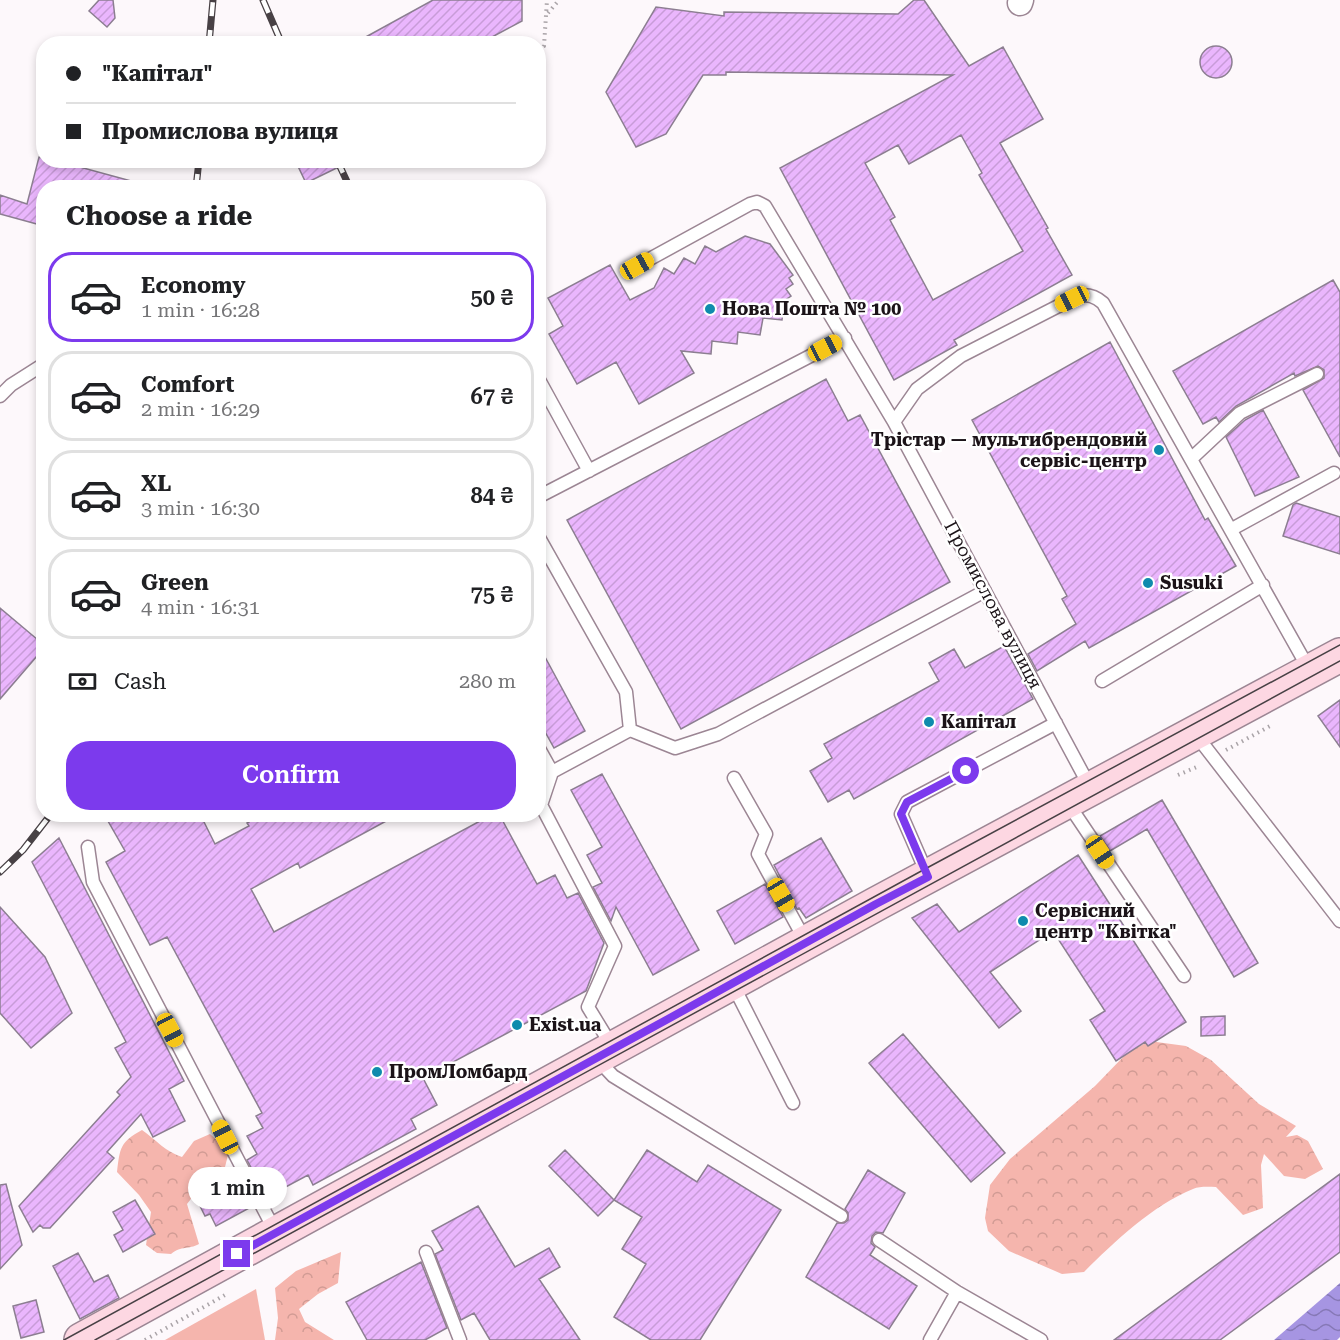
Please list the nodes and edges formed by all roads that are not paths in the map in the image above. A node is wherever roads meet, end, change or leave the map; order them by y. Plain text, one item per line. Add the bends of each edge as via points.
1 (637, 266) dead end
2 (845, 338) junction
3 (36, 369) edge
4 (1317, 374) dead end
5 (546, 393) edge
6 (0, 396) edge
7 (894, 422) junction
8 (1192, 458) junction
9 (589, 471) junction
10 (1334, 473) dead end
11 (546, 493) edge
12 (1232, 529) junction
13 (546, 550) edge
14 (1263, 585) junction
15 (986, 591) junction
16 (1340, 655) edge
17 (1310, 672) junction
18 (1102, 681) dead end
19 (1056, 723) junction
20 (630, 730) junction
21 (1195, 733) junction
22 (546, 761) edge
23 (552, 772) junction
24 (734, 778) dead end
25 (546, 790) edge
26 (1078, 794) junction
27 (546, 815) edge
28 (88, 847) dead end
29 (928, 877) junction
30 (1340, 921) edge
31 (807, 943) junction
32 (1184, 976) dead end
33 (733, 984) junction
34 (604, 1053) junction
35 (793, 1103) dead end
36 (841, 1216) dead end
37 (275, 1232) junction
38 (879, 1240) dead end
39 (426, 1252) dead end
40 (957, 1292) junction
41 (81, 1340) edge
42 (460, 1340) edge
43 (930, 1340) edge
44 (1041, 1340) edge

1 - 2 lane, Промислова вулиця via 750,204 762,204
2 - 7 lane, Промислова вулиця
2 - 9 lane
3 - 6 lane
4 - 8 lane via 1240,413
5 - 9 lane
7 - 8 lane via 917,389 961,356 1078,296 1091,295 1103,303
7 - 15 lane, Промислова вулиця
8 - 12 lane
9 - 11 lane
10 - 12 lane
12 - 14 lane
13 - 20 lane via 626,692
14 - 17 lane
14 - 18 lane
15 - 19 lane, Промислова вулиця
15 - 20 lane via 718,734 675,748
16 - 17 main road
17 - 21 main road
19 - 26 lane, Промислова вулиця
19 - 29 lane via 907,802 901,814
20 - 23 lane
21 - 26 main road
21 - 30 lane
22 - 23 lane
23 - 25 lane
24 - 31 lane via 766,834 758,854
26 - 29 main road
26 - 32 lane, Промислова вулиця
27 - 34 lane via 615,946 588,1007
28 - 37 lane via 93,882
29 - 31 main road
31 - 33 main road
33 - 34 main road
33 - 35 lane
34 - 36 lane via 613,1076
34 - 37 main road
37 - 41 main road
38 - 40 lane
39 - 42 lane
40 - 43 lane
40 - 44 lane

